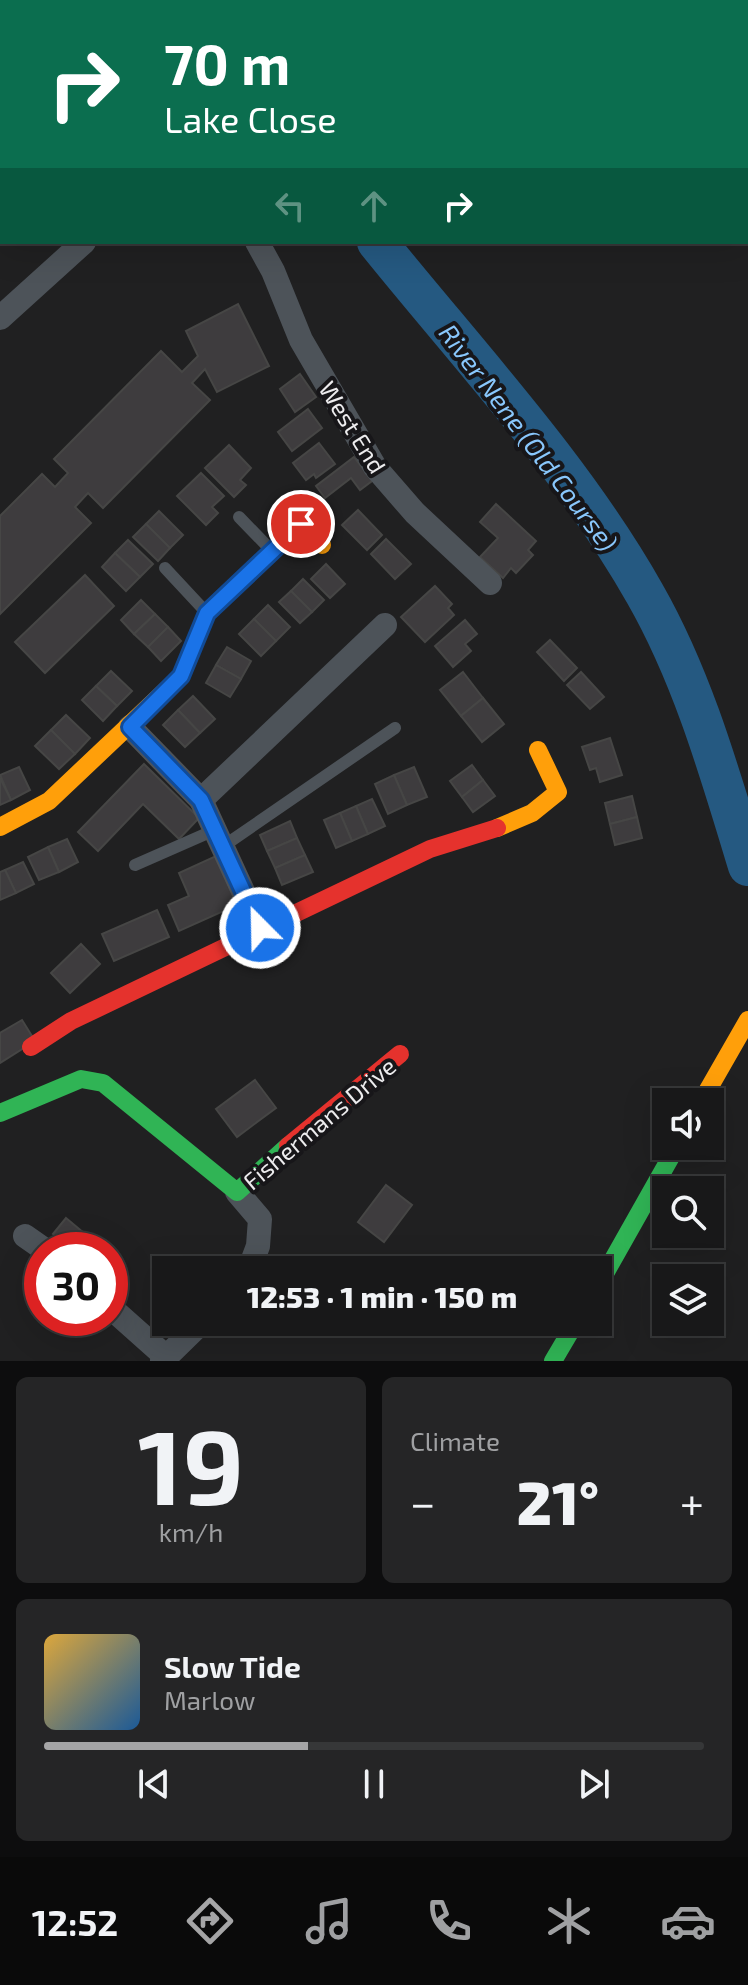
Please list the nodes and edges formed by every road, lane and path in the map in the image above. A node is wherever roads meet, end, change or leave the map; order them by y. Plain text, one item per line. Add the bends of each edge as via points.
1 (82, 244) edge
2 (258, 244) edge
3 (0, 318) edge
4 (239, 517) dead end
5 (322, 545) dead end
6 (272, 551) junction
7 (165, 568) dead end
8 (490, 583) dead end
9 (207, 613) junction
10 (385, 625) dead end
11 (130, 727) junction
12 (395, 728) dead end
13 (538, 750) dead end
14 (201, 800) junction
15 (0, 827) edge
16 (221, 837) junction
17 (135, 865) dead end
18 (260, 928) junction
19 (748, 1020) edge
20 (31, 1047) dead end
21 (400, 1054) dead end
22 (709, 1088) edge
23 (0, 1113) edge
24 (669, 1160) edge
25 (237, 1192) junction
26 (254, 1256) edge
27 (612, 1261) edge
28 (128, 1324) edge
29 (187, 1336) edge
30 (568, 1336) edge
31 (164, 1358) edge
32 (553, 1361) edge

1 - 3 street
2 - 8 street, West End via 301,340 375,467
4 - 6 lane
5 - 6 main road via 301,524
6 - 9 main road
7 - 9 lane
9 - 11 main road via 181,676
10 - 14 street
11 - 14 street
11 - 15 main road via 49,801
12 - 16 lane
13 - 18 main road via 558,792 545,808 430,849
14 - 16 street
16 - 17 lane
16 - 18 street
18 - 20 main road via 71,1021
19 - 22 main road
21 - 25 main road, Fishermans Drive
23 - 25 main road, Fishermans Drive via 81,1079 103,1083
24 - 27 main road
25 - 26 street, Fishermans Drive via 260,1219
28 - 31 street
29 - 31 street
30 - 32 main road

